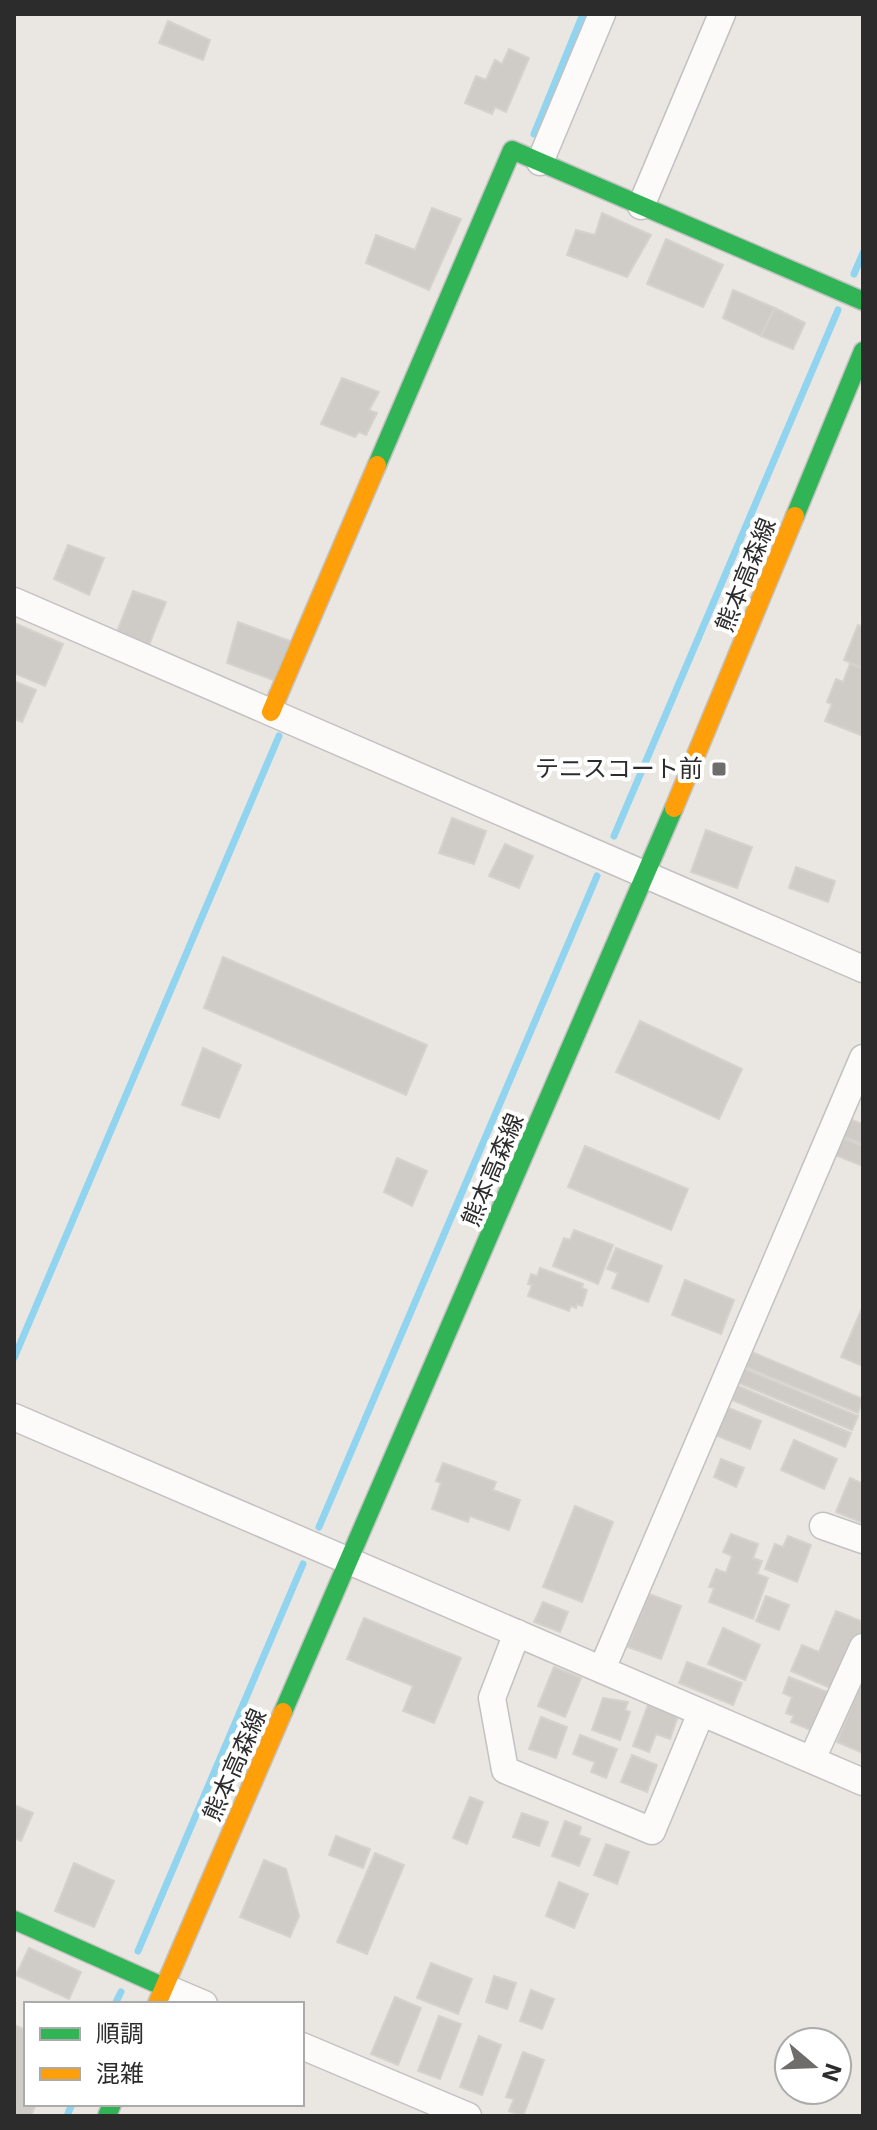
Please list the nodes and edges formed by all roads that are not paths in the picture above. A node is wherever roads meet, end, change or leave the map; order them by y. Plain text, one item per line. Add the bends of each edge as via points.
1 (602, 14) edge
2 (722, 14) edge
3 (540, 162) junction
4 (641, 206) junction
5 (863, 301) edge
6 (863, 351) edge
7 (14, 601) edge
8 (271, 712) junction
9 (647, 874) junction
10 (863, 969) edge
11 (863, 1058) edge
12 (14, 1417) edge
13 (823, 1526) dead end
14 (863, 1540) edge
15 (349, 1562) junction
16 (517, 1633) junction
17 (863, 1647) edge
18 (602, 1669) junction
19 (701, 1713) junction
20 (812, 1759) junction
21 (863, 1782) edge
22 (14, 1920) edge
23 (160, 1996) edge
24 (193, 2002) edge
25 (304, 2047) edge
26 (468, 2116) edge

1 - 3 street
2 - 4 street
3 - 4 main road
3 - 8 main road via 512,150
4 - 5 main road
6 - 9 main road, 熊本高森線
7 - 8 street
8 - 9 street
9 - 10 street
9 - 15 main road, 熊本高森線
11 - 18 street
12 - 15 street
13 - 14 street
15 - 16 street
15 - 23 main road, 熊本高森線
16 - 18 street
16 - 19 street via 492,1698 505,1770 652,1831
17 - 20 street
18 - 19 street
19 - 20 street
20 - 21 street
22 - 23 main road
23 - 24 street
25 - 26 street

